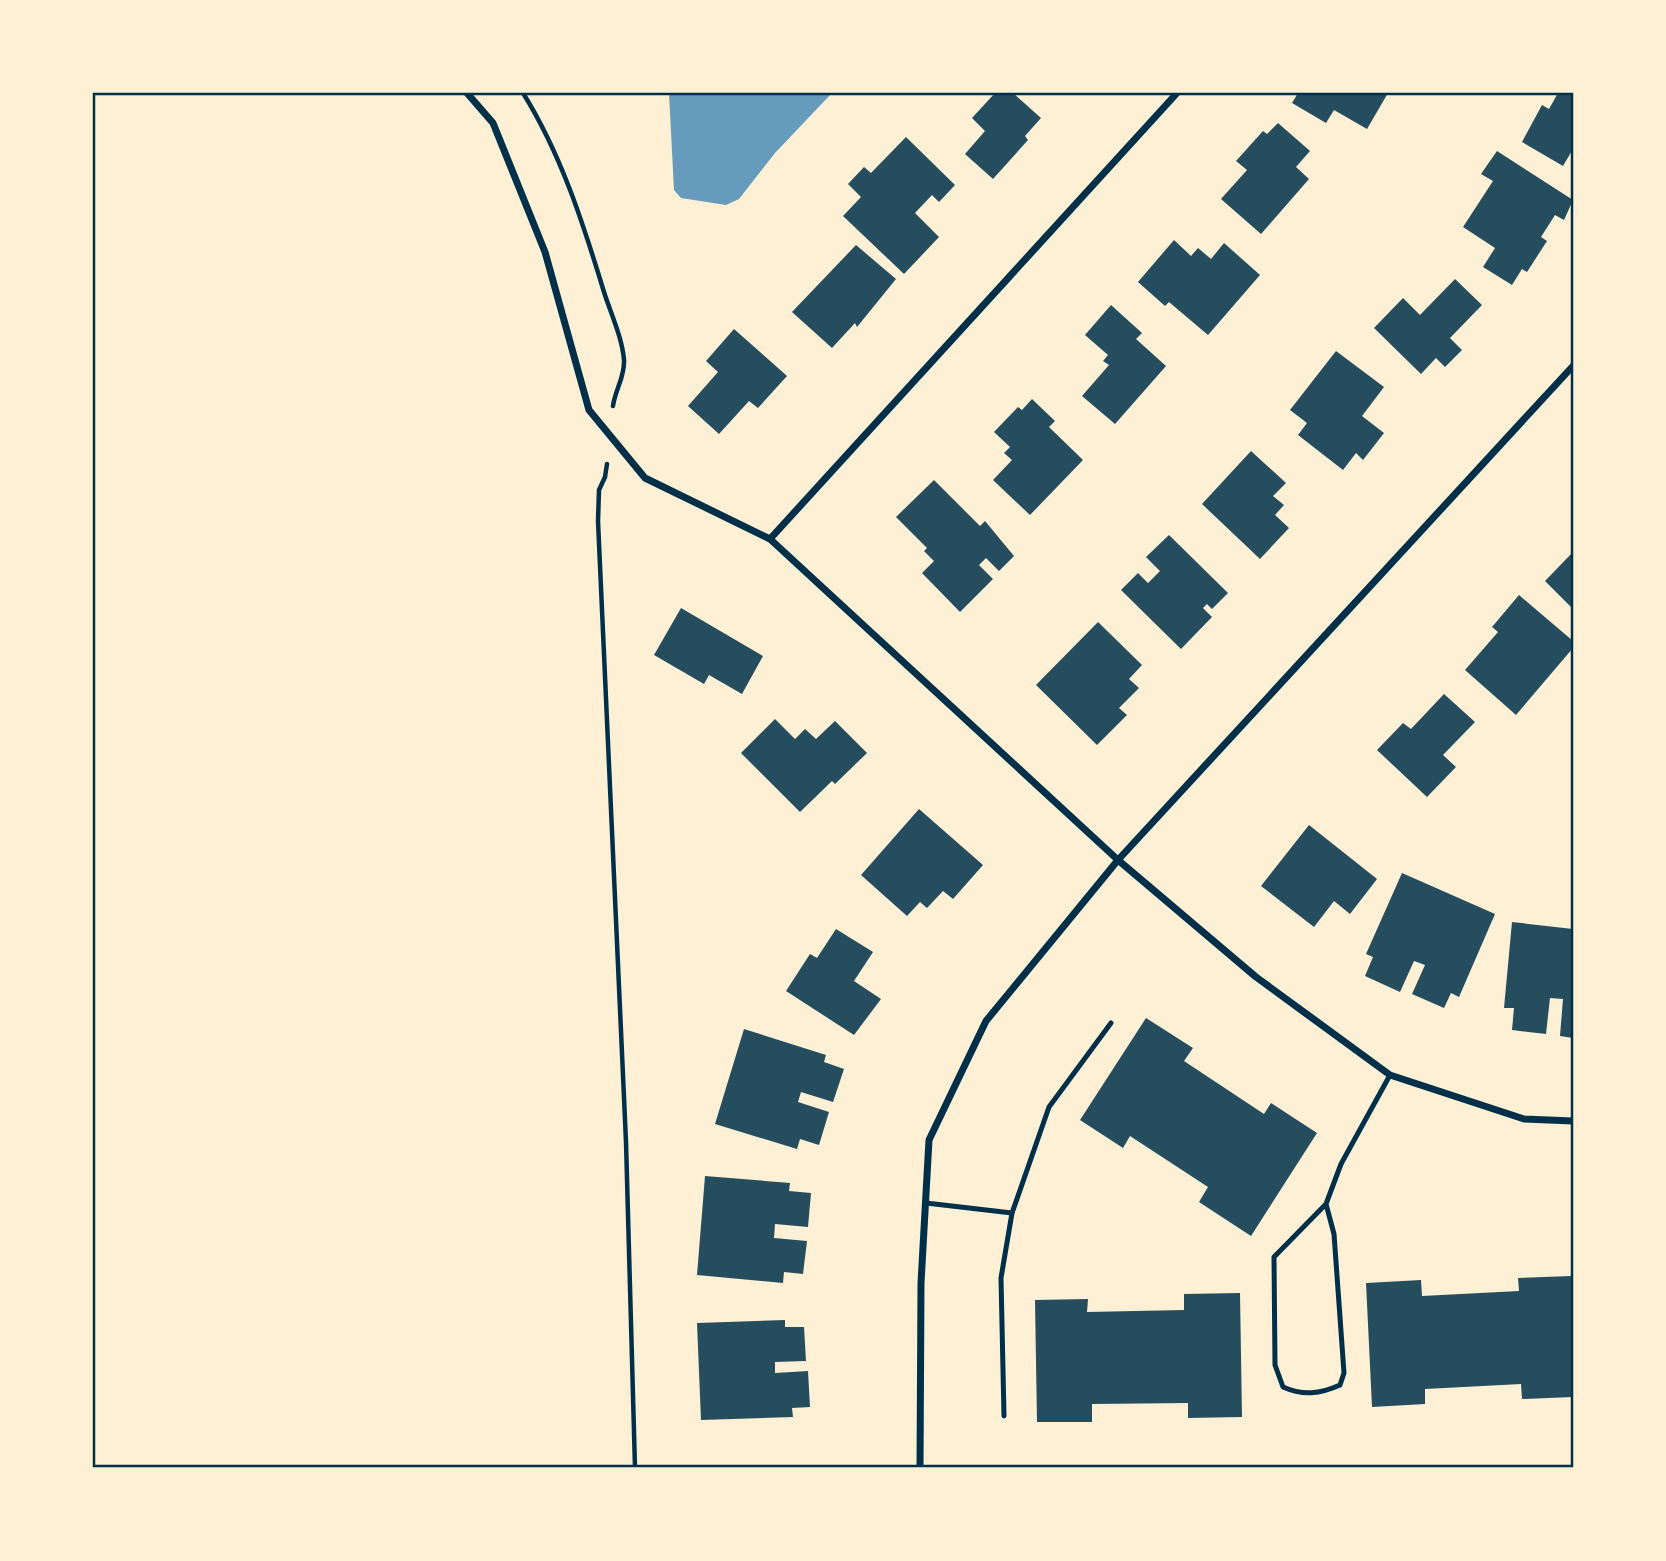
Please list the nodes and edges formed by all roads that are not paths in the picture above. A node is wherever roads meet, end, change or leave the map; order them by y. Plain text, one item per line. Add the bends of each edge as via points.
1 (467, 93) edge
2 (1177, 93) edge
3 (1573, 366) edge
4 (770, 539) junction
5 (1118, 860) junction
6 (1111, 1023) dead end
7 (1390, 1075) junction
8 (1573, 1121) edge
9 (926, 1203) junction
10 (1326, 1204) junction
11 (1012, 1213) junction
12 (1004, 1416) dead end
13 (920, 1468) edge

1 - 4 street via 493,123 545,252 589,410 645,478
2 - 4 street
3 - 5 street
4 - 5 street
5 - 7 street via 1256,977
5 - 9 street via 986,1021 929,1140
6 - 11 lane via 1049,1107
7 - 8 street via 1524,1119
7 - 10 lane via 1341,1164
9 - 11 lane
9 - 13 street
10 - 10 lane via 1334,1234 1344,1373 1340,1385 1324,1392 1297,1394 1283,1387 1275,1365 1274,1257
11 - 12 lane via 1001,1278

